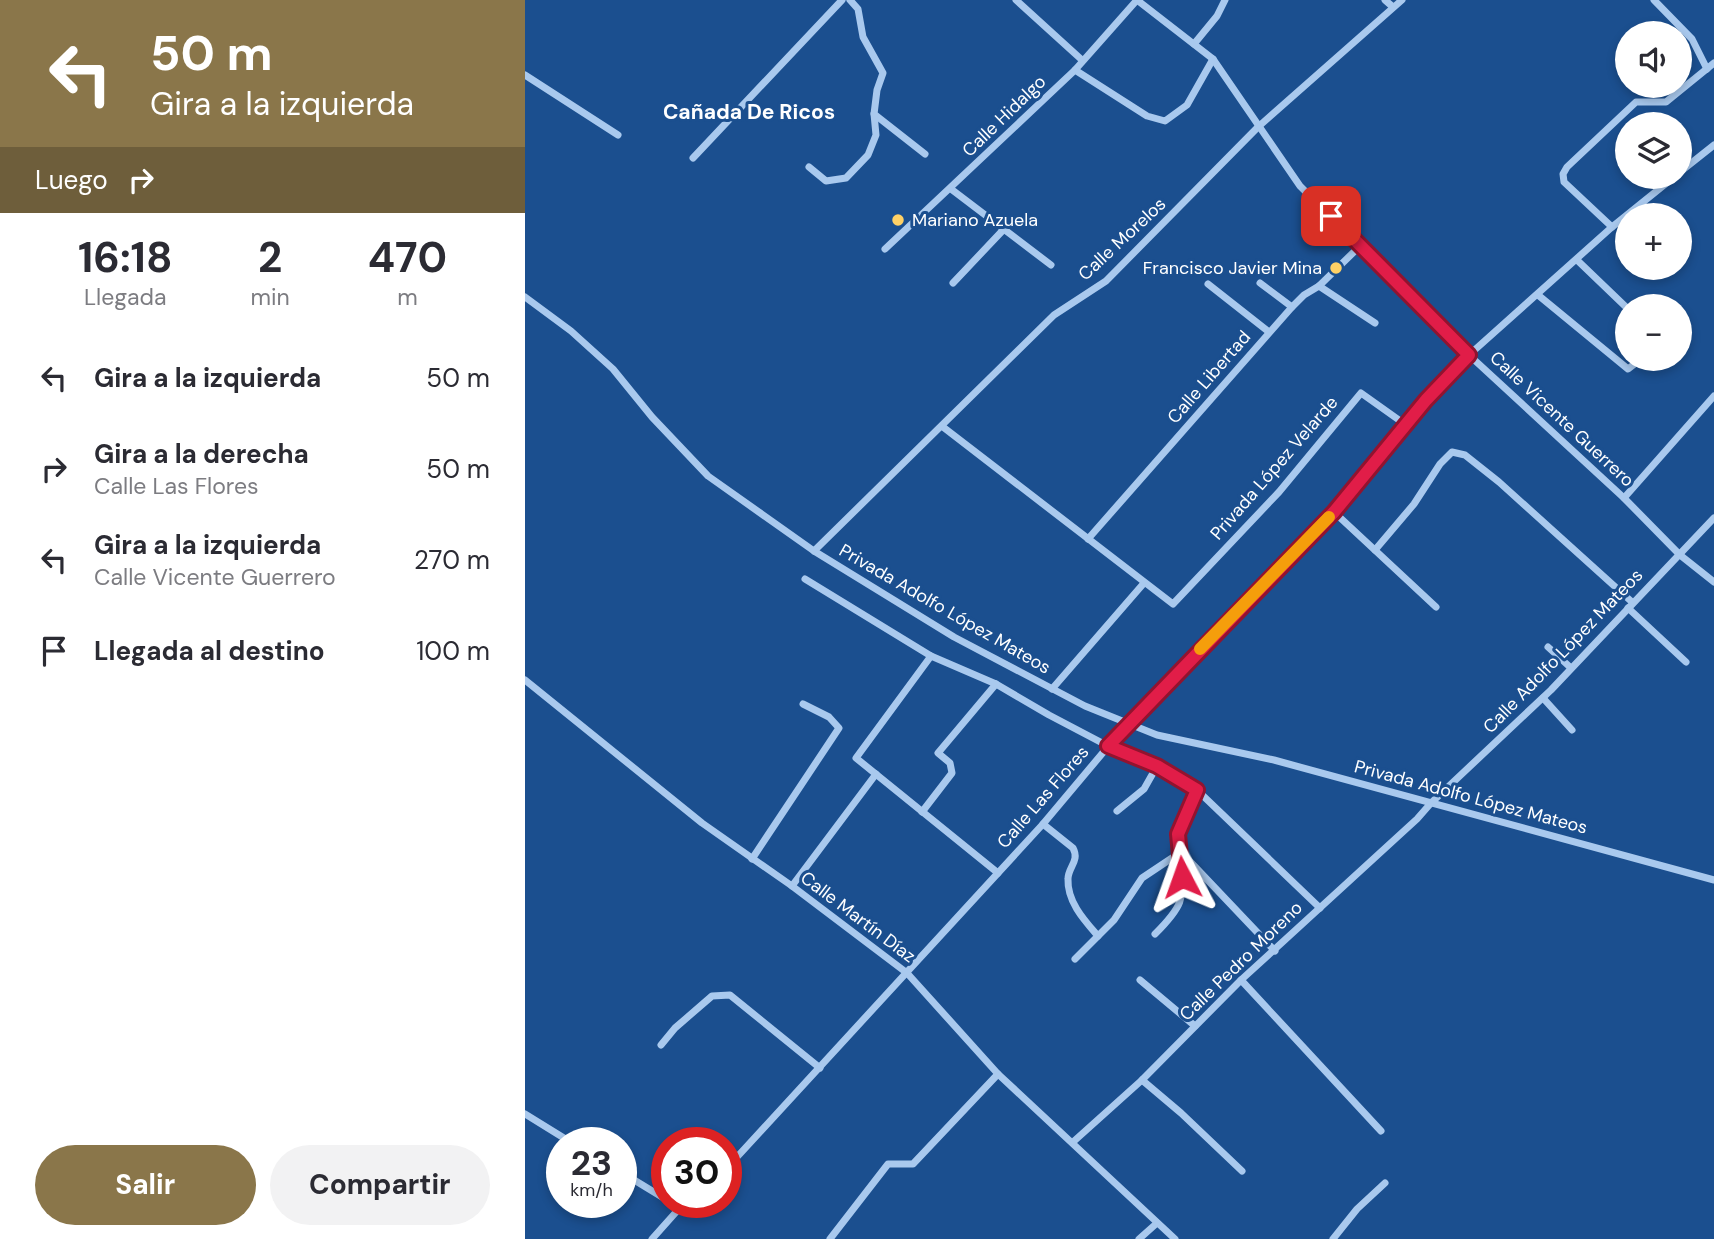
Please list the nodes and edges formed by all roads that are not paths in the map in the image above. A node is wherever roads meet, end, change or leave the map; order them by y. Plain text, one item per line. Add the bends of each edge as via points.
1 (842, 0) edge
2 (850, 0) edge
3 (1016, 0) edge
4 (1137, 0) edge
5 (1225, 0) edge
6 (1385, 0) edge
7 (1402, 0) edge
8 (1654, 0) edge
9 (1393, 7) junction
10 (1194, 44) junction
11 (1213, 59) junction
12 (1082, 60) junction
13 (1714, 63) edge
14 (1075, 69) junction
15 (1707, 69) junction
16 (525, 75) edge
17 (874, 114) junction
18 (1258, 127) junction
19 (618, 135) dead end
20 (1714, 145) edge
21 (925, 154) dead end
22 (693, 158) dead end
23 (1692, 162) edge
24 (809, 167) dead end
25 (951, 189) junction
26 (1659, 189) edge
27 (1612, 227) junction
28 (1005, 228) junction
29 (1361, 245) junction
30 (885, 249) dead end
31 (1577, 260) junction
32 (1051, 265) dead end
33 (953, 283) dead end
34 (1259, 283) dead end
35 (1208, 284) dead end
36 (1319, 286) junction
37 (1538, 295) junction
38 (1615, 296) edge
39 (525, 297) edge
40 (1292, 307) junction
41 (1375, 323) dead end
42 (1269, 332) junction
43 (1469, 355) junction
44 (1615, 358) edge
45 (1714, 396) edge
46 (1406, 425) junction
47 (943, 427) junction
48 (1623, 498) junction
49 (1334, 512) junction
50 (1714, 517) edge
51 (1088, 539) junction
52 (1375, 550) junction
53 (814, 551) junction
54 (1679, 555) junction
55 (805, 579) dead end
56 (1714, 582) edge
57 (1145, 583) junction
58 (1630, 606) junction
59 (1436, 607) dead end
60 (1548, 647) dead end
61 (931, 656) junction
62 (1686, 662) dead end
63 (1571, 668) junction
64 (525, 680) edge
65 (996, 684) junction
66 (1052, 690) junction
67 (1543, 698) junction
68 (803, 704) dead end
69 (1125, 727) junction
70 (1572, 730) dead end
71 (1109, 744) junction
72 (1157, 766) junction
73 (876, 774) junction
74 (1197, 790) junction
75 (1431, 803) junction
76 (1117, 811) dead end
77 (922, 812) junction
78 (1043, 824) junction
79 (1181, 852) junction
80 (752, 859) junction
81 (998, 873) junction
82 (1714, 880) edge
83 (792, 886) junction
84 (1320, 908) junction
85 (1155, 934) dead end
86 (1098, 936) junction
87 (1275, 951) junction
88 (1075, 960) dead end
89 (907, 973) junction
90 (1140, 980) dead end
91 (1241, 980) junction
92 (1195, 1026) junction
93 (661, 1045) dead end
94 (820, 1068) junction
95 (998, 1074) junction
96 (1142, 1080) junction
97 (525, 1114) edge
98 (546, 1127) edge
99 (1381, 1131) dead end
100 (1073, 1142) junction
101 (742, 1152) edge
102 (1242, 1171) dead end
103 (1385, 1182) dead end
104 (671, 1218) edge
105 (1157, 1223) junction
106 (654, 1238) edge
107 (830, 1239) edge
108 (1139, 1239) edge
109 (1175, 1239) edge
110 (1333, 1239) edge

1 - 22 street
2 - 17 street via 858,9 863,37 883,73
3 - 12 street
4 - 10 street, Calle Vicente Guerrero
4 - 12 street, Calle Hidalgo
5 - 10 street
6 - 9 street
7 - 9 street, Calle Morelos
8 - 15 street via 1692,39
9 - 18 street, Calle Morelos
10 - 11 street, Calle Vicente Guerrero
11 - 14 street via 1187,105 1165,121 1147,116
11 - 18 street, Calle Vicente Guerrero
12 - 14 street, Calle Hidalgo
13 - 15 street
14 - 25 street, Calle Hidalgo
15 - 27 street via 1666,102 1636,102 1567,167 1564,182
16 - 19 street
17 - 21 street
17 - 24 street via 876,135 868,155 846,178 826,181
18 - 29 street, Calle Vicente Guerrero via 1300,186
18 - 47 street, Calle Morelos via 1106,281 1053,315
20 - 23 street
25 - 28 street
25 - 30 street, Calle Hidalgo
26 - 27 street, Calle Las Flores
27 - 31 street, Calle Las Flores
28 - 32 street
28 - 33 street
29 - 36 street, Calle Libertad
29 - 43 street, Calle Vicente Guerrero
31 - 37 street, Calle Las Flores
31 - 38 street
34 - 40 street
35 - 42 street
36 - 40 street, Calle Libertad
36 - 41 street
37 - 43 street, Calle Las Flores
37 - 44 street
39 - 53 street, Privada Adolfo López Mateos via 613,369 708,476
40 - 42 street, Calle Libertad
42 - 51 street, Calle Libertad
43 - 46 street, Calle Las Flores
43 - 48 street, Calle Vicente Guerrero
45 - 48 street
46 - 49 street, Calle Las Flores
46 - 57 street, Privada López Velarde via 1361,393 1279,492 1173,604
47 - 51 street
47 - 53 street, Calle Morelos
48 - 54 street, Calle Vicente Guerrero
49 - 52 street
49 - 69 street, Calle Las Flores
50 - 54 street, Calle Adolfo López Mateos
51 - 57 street
52 - 58 street via 1452,452 1465,455 1499,482
52 - 59 street
53 - 66 street, Privada Adolfo López Mateos via 954,637
54 - 56 street, Calle Vicente Guerrero
54 - 58 street, Calle Adolfo López Mateos
55 - 61 street
57 - 66 street
58 - 62 street
58 - 63 street, Calle Adolfo López Mateos
60 - 63 street
61 - 65 street
61 - 73 street via 856,758
63 - 67 street, Calle Adolfo López Mateos
64 - 80 street, Calle Martín Díaz
65 - 71 street
65 - 77 street via 938,753 950,763 952,773
66 - 69 street, Privada Adolfo López Mateos
67 - 70 street
67 - 75 street, Calle Adolfo López Mateos
68 - 80 street via 829,717 839,729
69 - 71 street, Calle Las Flores
69 - 75 street, Privada Adolfo López Mateos via 1274,760
71 - 72 street
71 - 78 street, Calle Las Flores
72 - 74 street
72 - 76 street via 1144,789
73 - 77 street
73 - 83 street
74 - 79 street via 1178,834
74 - 84 street
75 - 82 street, Privada Adolfo López Mateos
75 - 84 street, Calle Pedro Moreno
77 - 81 street
78 - 81 street, Calle Las Flores
78 - 86 street via 1076,853 1067,878 1070,894 1079,915
79 - 85 street via 1182,901
79 - 86 street via 1142,878
79 - 87 street
80 - 83 street, Calle Martín Díaz
81 - 89 street, Calle Las Flores
83 - 89 street, Calle Martín Díaz
84 - 87 street, Calle Pedro Moreno
86 - 88 street
87 - 91 street, Calle Pedro Moreno
89 - 94 street, Calle Las Flores
89 - 95 street, Calle Martín Díaz
90 - 92 street
91 - 92 street, Calle Pedro Moreno
91 - 99 street
92 - 96 street, Calle Pedro Moreno
93 - 94 street via 712,996 730,995
94 - 101 street, Calle Las Flores
95 - 100 street, Calle Martín Díaz
95 - 107 street via 913,1164 888,1164
96 - 100 street, Calle Pedro Moreno
96 - 102 street
97 - 98 street
100 - 105 street, Calle Martín Díaz
103 - 110 street
104 - 106 street
105 - 108 street
105 - 109 street, Calle Martín Díaz

